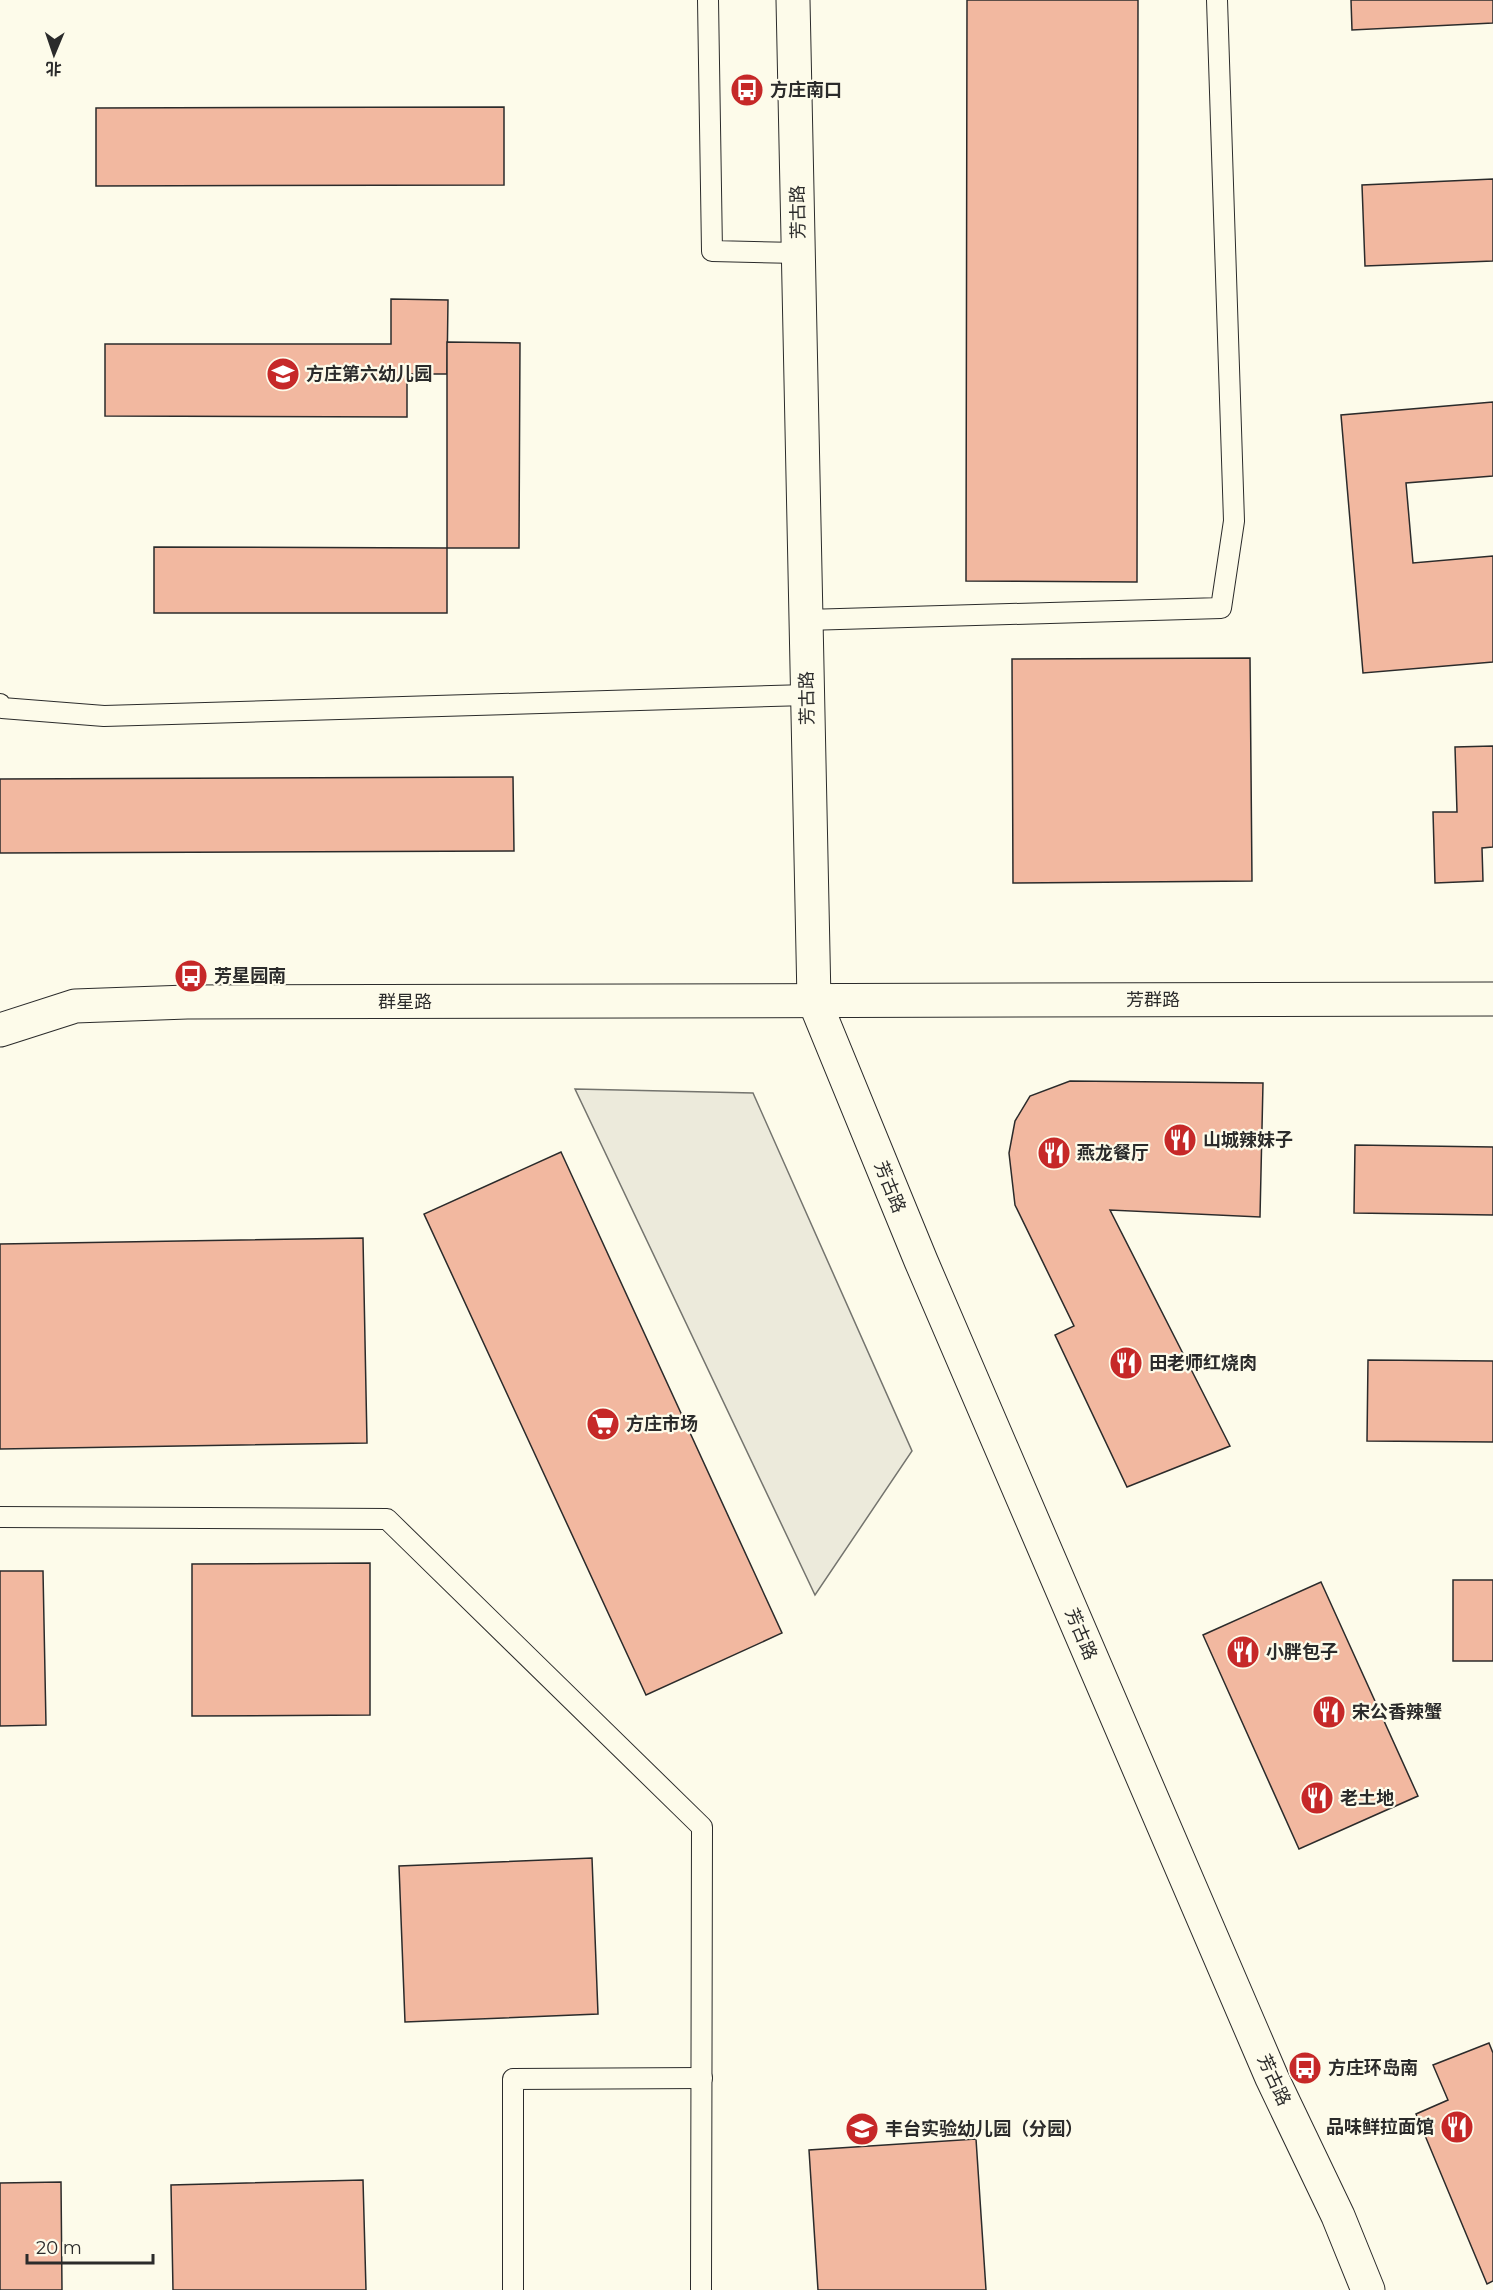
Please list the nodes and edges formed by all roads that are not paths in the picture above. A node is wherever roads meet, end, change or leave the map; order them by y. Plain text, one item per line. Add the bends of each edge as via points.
1 (708, 0) edge
2 (793, 0) edge
3 (1217, 0) edge
4 (798, 253) junction
5 (806, 620) junction
6 (807, 695) junction
7 (0, 704) edge
8 (1493, 999) edge
9 (814, 1000) junction
10 (0, 1030) edge
11 (0, 1517) edge
12 (702, 2078) junction
13 (513, 2290) edge
14 (701, 2290) edge
15 (1368, 2290) edge

1 - 4 lane via 712,252
2 - 4 street, 芳古路
3 - 5 lane via 1234,521 1221,608
4 - 5 street, 芳古路
5 - 6 street, 芳古路
6 - 7 lane via 104,716 2,708
6 - 9 street, 芳古路
8 - 9 street, 芳群路
9 - 10 street, 群星路 via 187,1002 75,1006
9 - 15 street, 芳古路 via 921,1262 1272,2079 1338,2216
11 - 12 lane via 387,1519 702,1827
12 - 13 lane via 513,2079
12 - 14 lane

